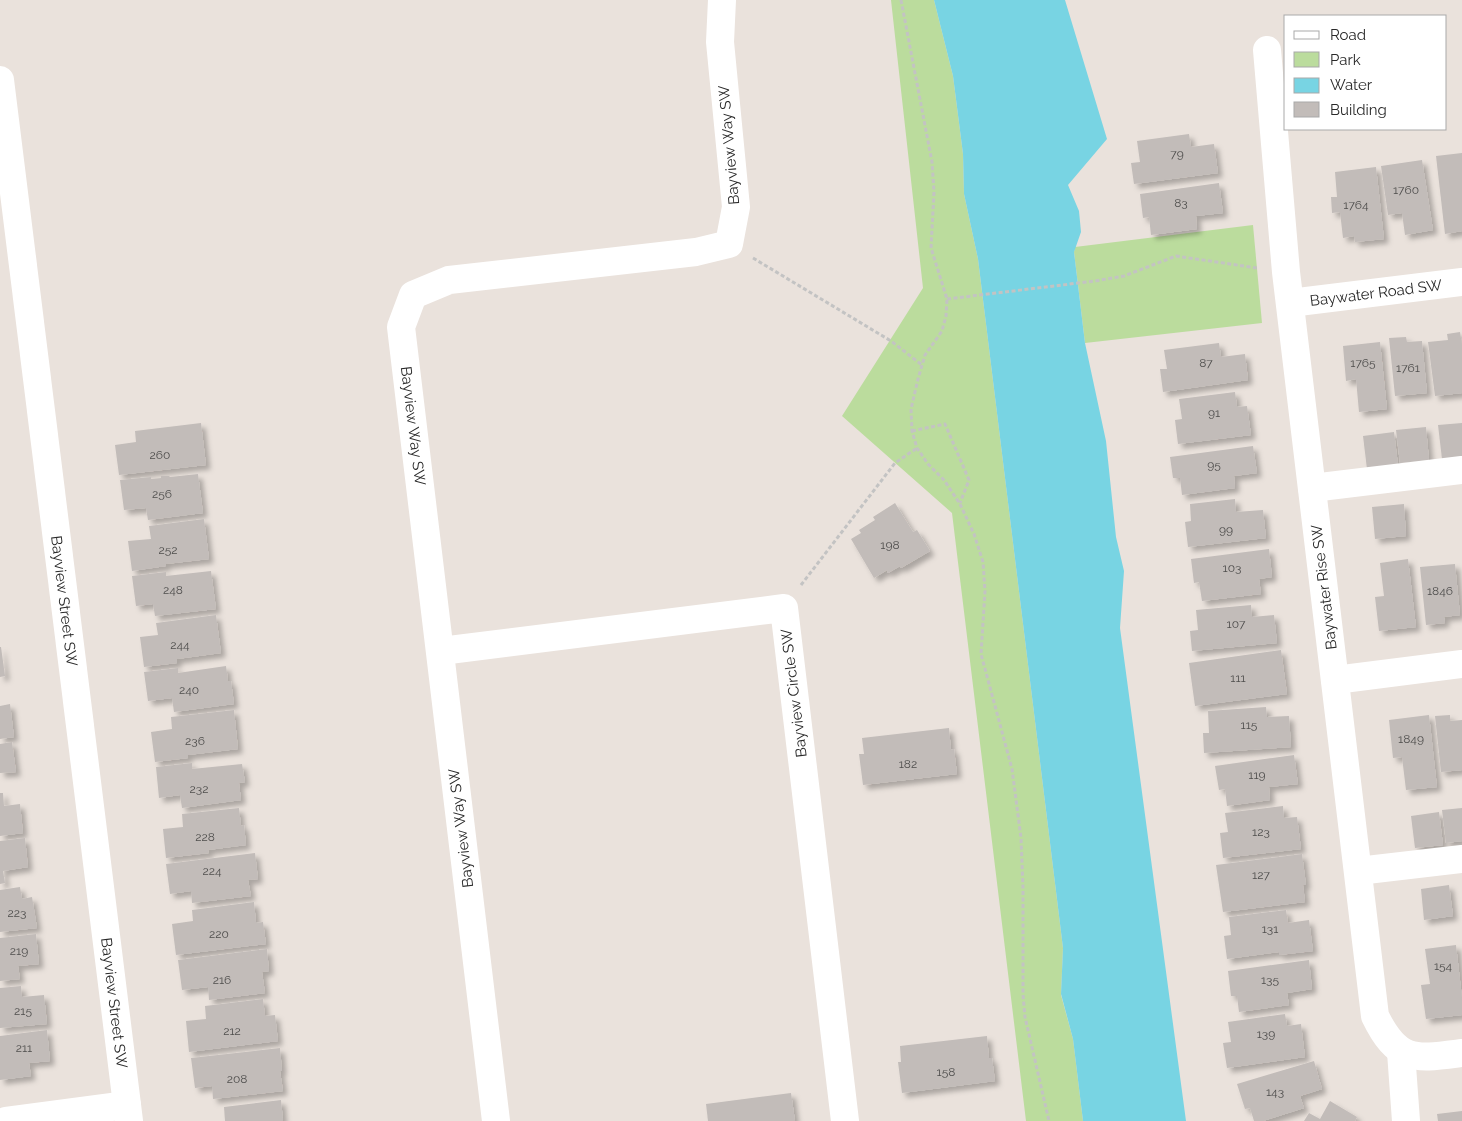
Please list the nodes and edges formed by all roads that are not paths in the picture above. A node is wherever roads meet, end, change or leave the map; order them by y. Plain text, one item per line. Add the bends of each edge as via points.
1 (722, 0) edge
2 (1267, 50) dead end
3 (0, 80) edge
4 (11, 260) edge
5 (1462, 282) edge
6 (1290, 303) junction
7 (1462, 470) edge
8 (1312, 488) junction
9 (441, 651) junction
10 (1462, 664) edge
11 (1335, 680) junction
12 (1462, 859) edge
13 (1358, 871) junction
14 (1401, 1052) junction
15 (1462, 1053) edge
16 (128, 1113) edge
17 (6, 1121) edge
18 (496, 1121) edge
19 (845, 1121) edge
20 (1406, 1121) edge

1 - 9 street, Bayview Way SW via 720,42 736,207 729,244 696,252 449,280 413,296 401,327
2 - 6 street, Baywater Rise SW
3 - 4 street, Bayview Street SW
4 - 16 street, Bayview Street SW
5 - 6 street, Baywater Road SW
6 - 8 street, Baywater Rise SW
7 - 8 street
8 - 11 street, Baywater Rise SW
9 - 18 street, Bayview Way SW
9 - 19 street, Bayview Circle SW via 784,608
10 - 11 street
11 - 13 street, Baywater Rise SW
12 - 13 street
13 - 14 street, Baywater Rise SW via 1375,1016 1384,1035
14 - 15 street via 1420,1057
14 - 20 street
16 - 17 street

